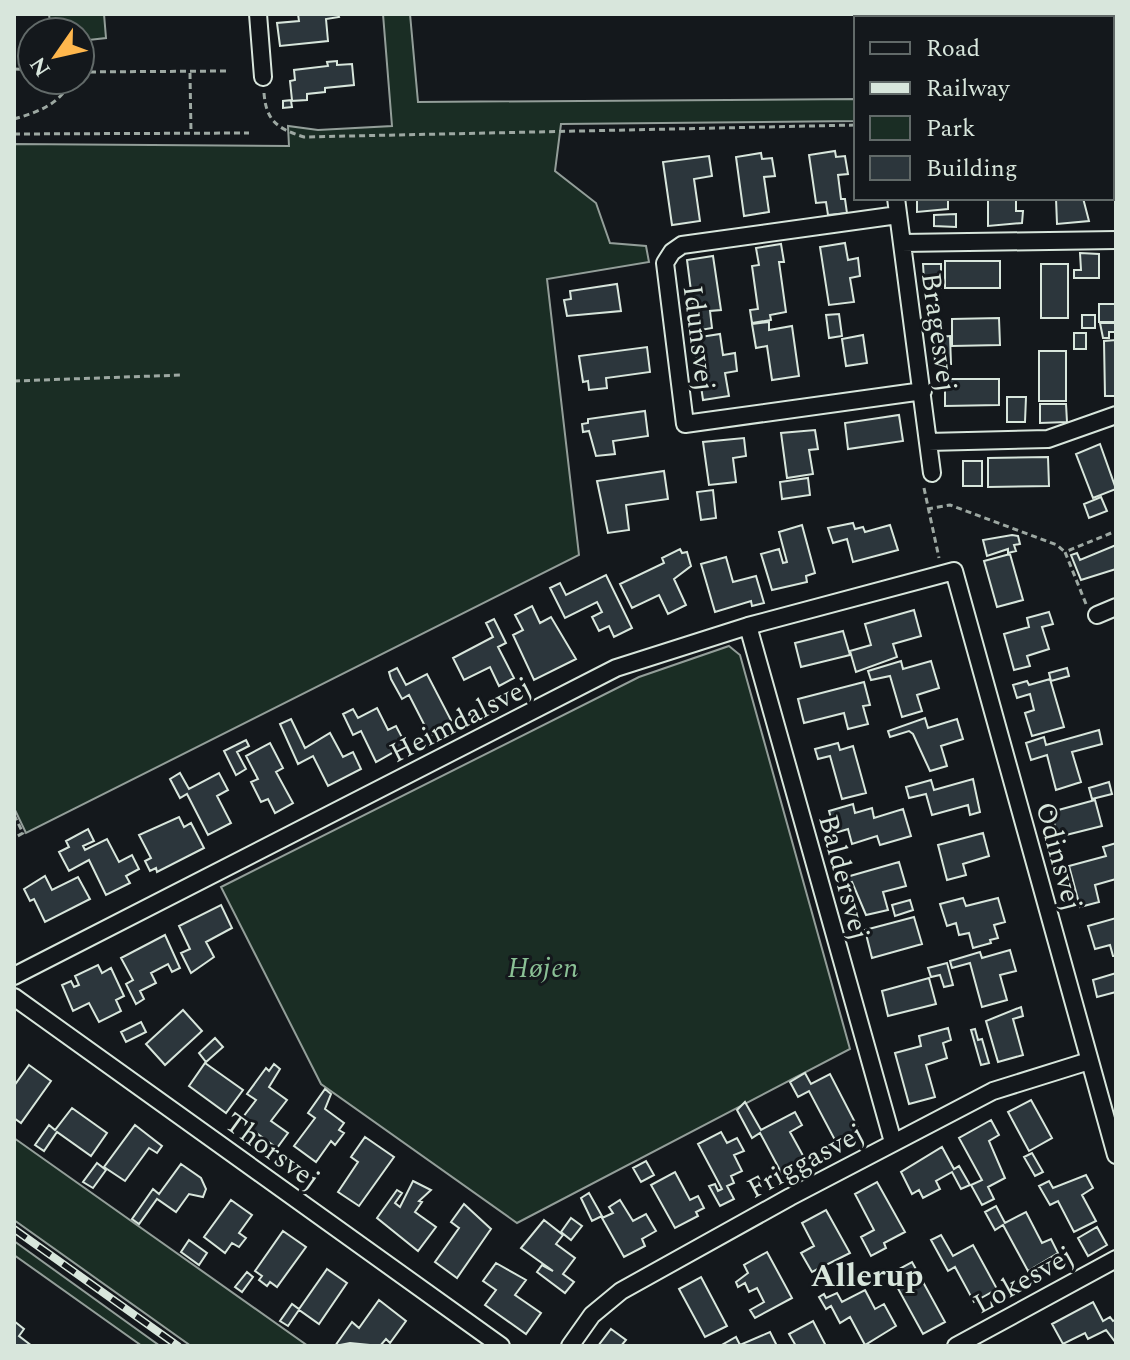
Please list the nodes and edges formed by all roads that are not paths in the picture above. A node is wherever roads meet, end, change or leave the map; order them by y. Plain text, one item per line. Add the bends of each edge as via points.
1 (258, 14) edge
2 (263, 77) road end
3 (897, 206) edge
4 (1116, 240) edge
5 (902, 243) junction
6 (923, 391) junction
7 (1116, 415) edge
8 (928, 442) junction
9 (932, 473) road end
10 (954, 571) joint
11 (1116, 607) edge
12 (1097, 615) road end
13 (748, 626) junction
14 (14, 976) edge
15 (14, 997) edge
16 (1089, 1061) junction
17 (893, 1142) junction
18 (1116, 1155) edge
19 (1116, 1259) edge
20 (501, 1346) edge
21 (570, 1346) edge
22 (956, 1346) edge

1 - 2 street
3 - 5 street, Bragesvej
3 - 6 street, Idunsvej via 682,245 672,252 665,263 685,424
4 - 5 street
5 - 6 street, Bragesvej
6 - 8 street, Bragesvej
7 - 8 street via 1048,439
8 - 9 street, Bragesvej
10 - 13 street, Heimdalsvej
10 - 16 street, Odinsvej
11 - 12 street
13 - 14 street, Heimdalsvej via 616,668
13 - 17 street, Baldersvej
15 - 20 street, Thorsvej
16 - 17 street, Friggasvej via 1009,1083
16 - 18 street, Odinsvej
17 - 21 street, Friggasvej via 621,1291 592,1315
19 - 22 street, Lokesvej

